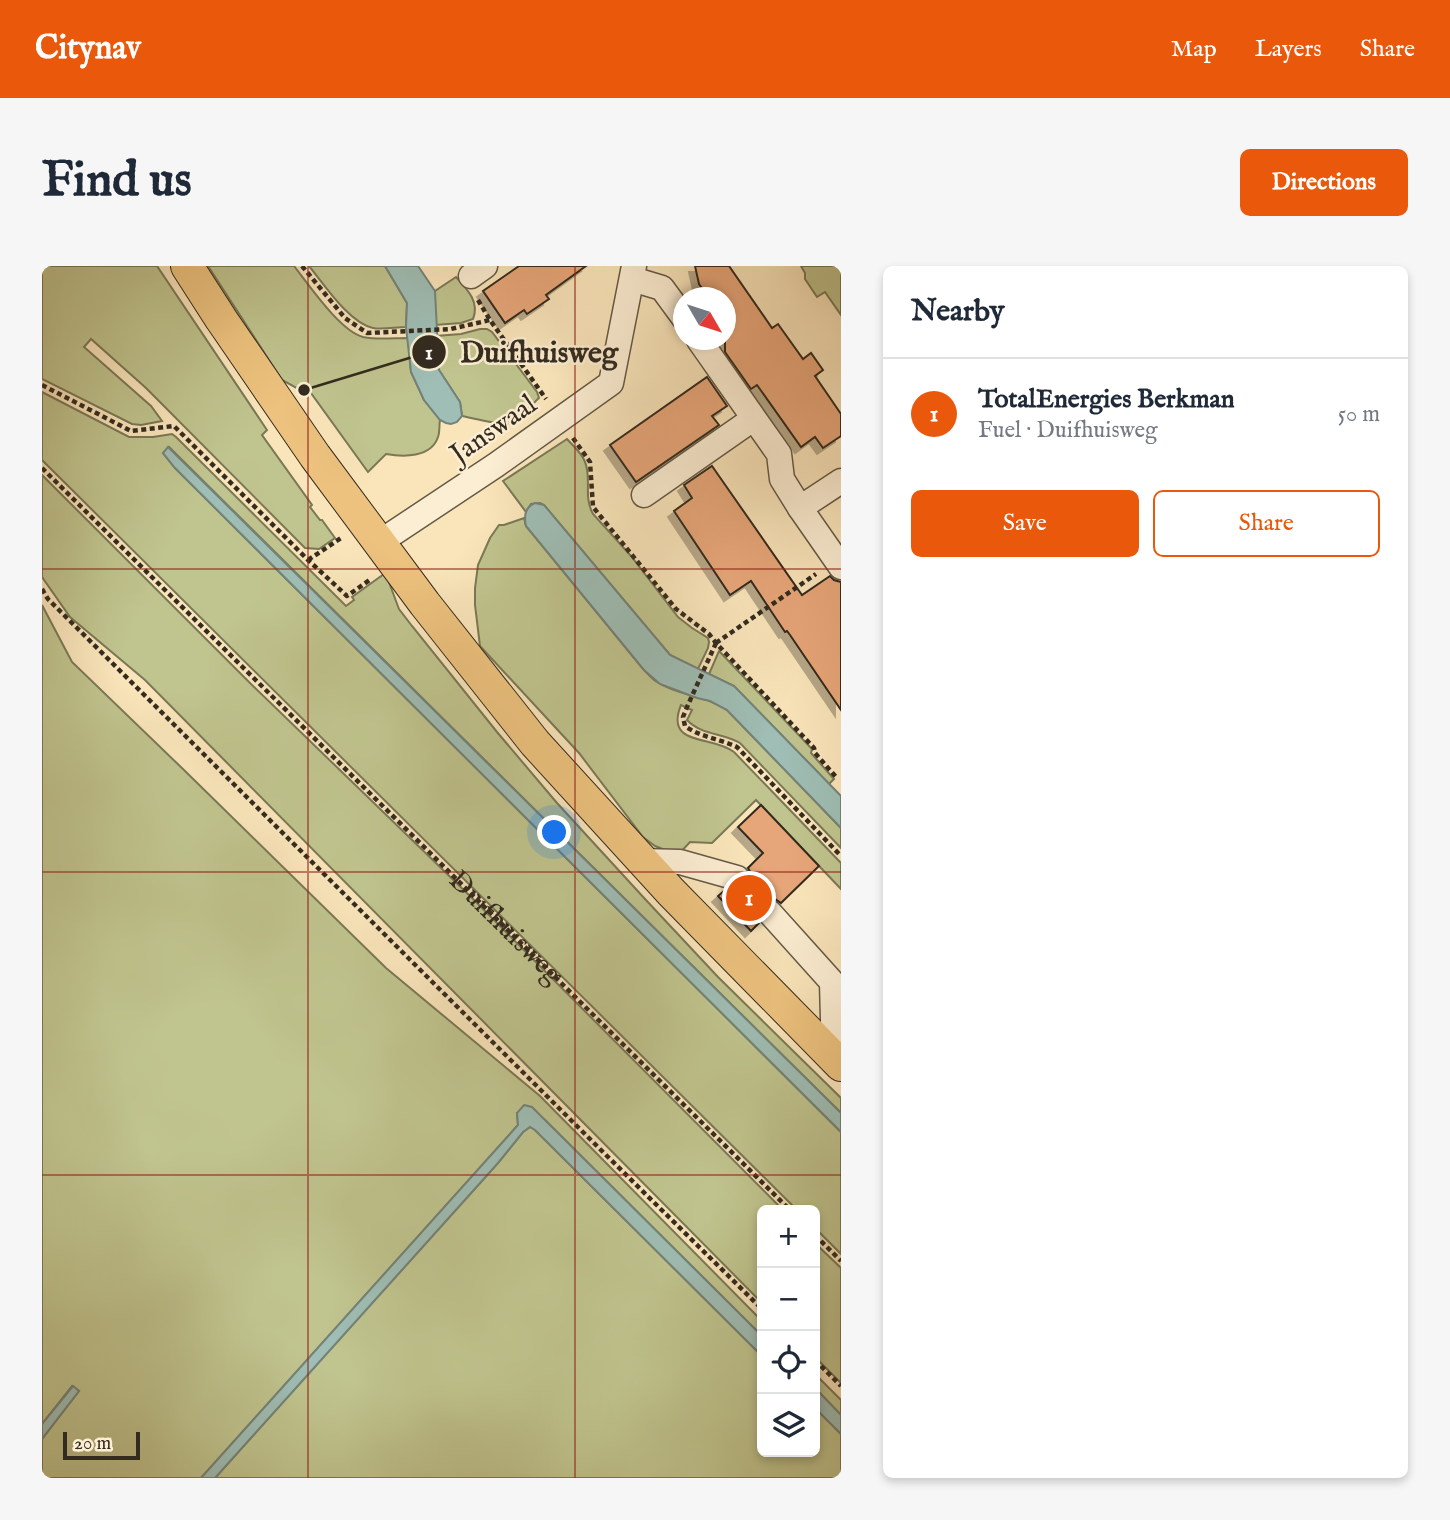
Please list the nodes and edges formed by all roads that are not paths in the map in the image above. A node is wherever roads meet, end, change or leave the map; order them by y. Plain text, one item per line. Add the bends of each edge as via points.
1 (187, 266) edge
2 (633, 272) edge
3 (673, 303) edge
4 (706, 350) edge
5 (753, 419) junction
6 (841, 481) edge
7 (644, 495) dead end
8 (800, 508) junction
9 (380, 542) junction
10 (839, 563) edge
11 (642, 861) junction
12 (737, 878) tunnel mouth
13 (770, 913) tunnel mouth
14 (837, 1062) edge

1 - 9 main road via 289,419
2 - 3 street via 662,288
2 - 9 street, Janswaal via 611,383
4 - 5 street
5 - 7 street
5 - 8 street via 779,454 782,479
6 - 8 street
8 - 10 street
9 - 11 main road via 535,743
11 - 12 street via 680,862
11 - 14 main road
13 - 14 street via 832,982

